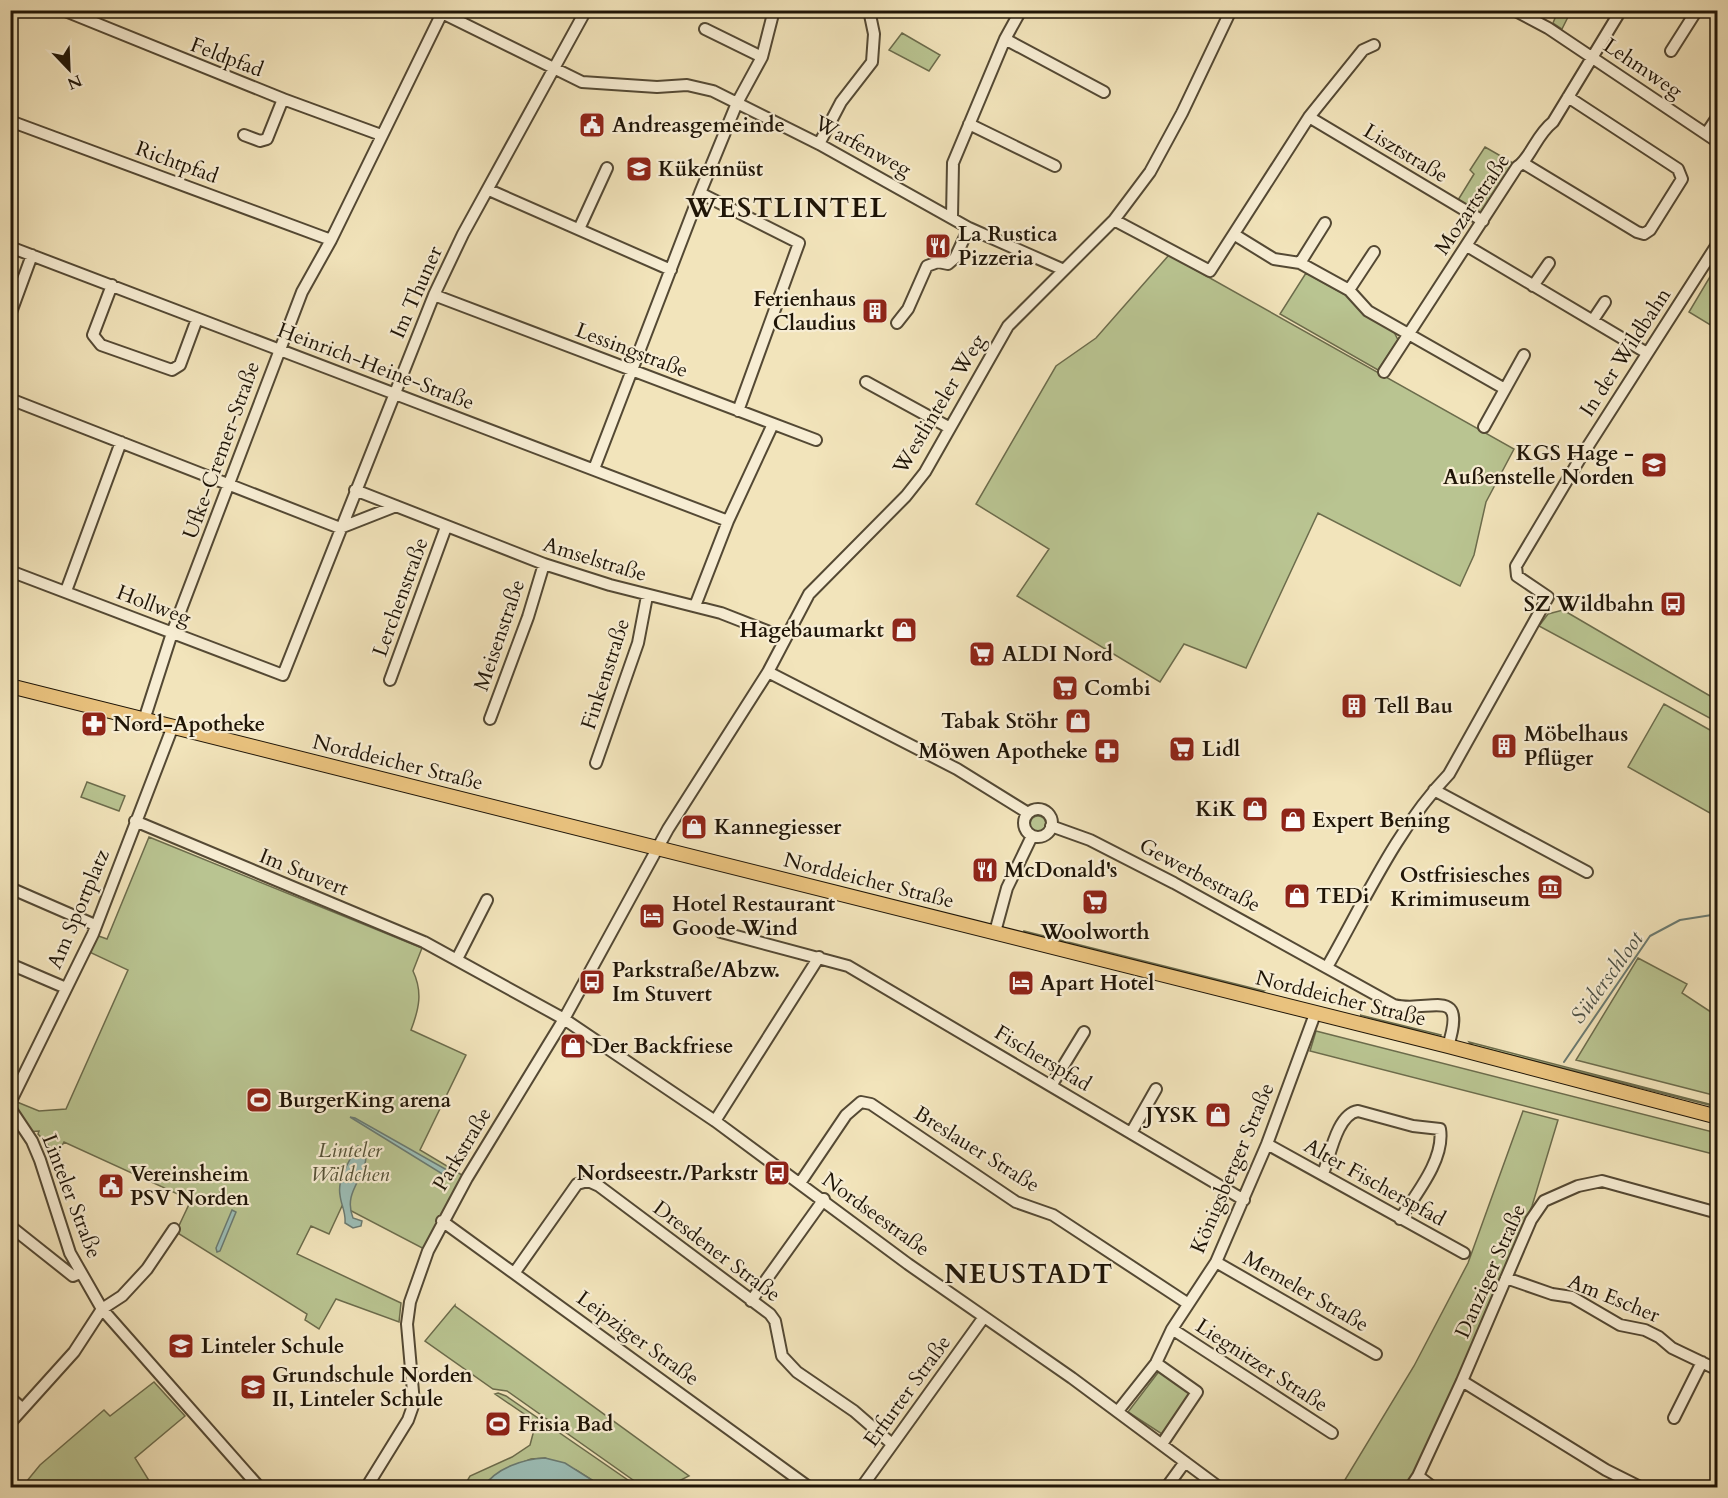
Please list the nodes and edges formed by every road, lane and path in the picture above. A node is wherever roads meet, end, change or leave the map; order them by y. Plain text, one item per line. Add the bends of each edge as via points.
1 (63, 10) edge
2 (586, 10) edge
3 (774, 10) edge
4 (869, 10) edge
5 (1021, 10) edge
6 (1231, 10) edge
7 (1514, 10) edge
8 (1621, 10) edge
9 (1697, 10) edge
10 (439, 12) edge
11 (705, 29) dead end
12 (1005, 39) junction
13 (1374, 45) dead end
14 (1671, 51) dead end
15 (762, 57) junction
16 (1592, 57) junction
17 (554, 69) junction
18 (1104, 92) dead end
19 (1568, 97) junction
20 (283, 99) junction
21 (737, 103) junction
22 (1718, 116) edge
23 (1309, 117) junction
24 (10, 121) edge
25 (969, 124) junction
26 (244, 135) dead end
27 (381, 135) junction
28 (1706, 135) junction
29 (1718, 142) edge
30 (819, 144) junction
31 (1523, 163) junction
32 (1055, 166) dead end
33 (607, 168) dead end
34 (489, 190) junction
35 (700, 193) junction
36 (952, 217) junction
37 (1114, 220) junction
38 (1483, 221) junction
39 (1325, 223) dead end
40 (969, 228) junction
41 (579, 230) junction
42 (1235, 235) junction
43 (331, 240) junction
44 (1718, 243) edge
45 (1467, 246) junction
46 (10, 247) edge
47 (1374, 252) dead end
48 (32, 255) junction
49 (1300, 263) junction
50 (1549, 263) dead end
51 (671, 270) junction
52 (1064, 270) junction
53 (112, 285) junction
54 (1533, 286) junction
55 (1349, 290) junction
56 (434, 295) junction
57 (1605, 302) dead end
58 (10, 315) edge
59 (197, 319) junction
60 (1593, 320) junction
61 (897, 323) dead end
62 (1408, 334) junction
63 (279, 349) junction
64 (1647, 353) junction
65 (1524, 355) dead end
66 (631, 371) junction
67 (1384, 372) dead end
68 (866, 382) dead end
69 (1505, 389) junction
70 (394, 393) junction
71 (10, 399) edge
72 (738, 411) junction
73 (773, 424) junction
74 (1484, 427) dead end
75 (950, 428) junction
76 (816, 440) dead end
77 (121, 442) junction
78 (594, 469) junction
79 (230, 484) junction
80 (354, 490) junction
81 (396, 507) junction
82 (728, 521) junction
83 (446, 527) junction
84 (340, 528) junction
85 (544, 564) junction
86 (10, 571) edge
87 (66, 591) junction
88 (647, 596) junction
89 (695, 606) junction
90 (172, 633) junction
91 (785, 638) junction
92 (768, 672) junction
93 (283, 675) joint
94 (390, 680) dead end
95 (10, 686) edge
96 (490, 719) dead end
97 (144, 720) junction
98 (173, 726) junction
99 (596, 763) dead end
100 (1434, 790) junction
101 (1028, 813) junction
102 (135, 821) junction
103 (1051, 826) junction
104 (1032, 836) junction
105 (658, 849) junction
106 (1587, 872) dead end
107 (10, 888) edge
108 (487, 900) dead end
109 (95, 926) junction
110 (721, 932) dead end
111 (995, 932) junction
112 (819, 957) junction
113 (457, 959) junction
114 (10, 964) edge
115 (1327, 967) junction
116 (66, 988) junction
117 (1315, 1014) junction
118 (564, 1019) junction
119 (1084, 1032) dead end
120 (1448, 1046) junction
121 (1052, 1086) junction
122 (1156, 1089) dead end
123 (10, 1103) edge
124 (10, 1108) edge
125 (1718, 1117) edge
126 (715, 1121) junction
127 (1131, 1133) junction
128 (1268, 1144) junction
129 (1323, 1174) junction
130 (800, 1183) junction
131 (824, 1199) junction
132 (1244, 1200) junction
133 (1718, 1213) edge
134 (1400, 1219) junction
135 (442, 1221) junction
136 (10, 1226) edge
137 (174, 1229) dead end
138 (1464, 1253) dead end
139 (1216, 1262) junction
140 (515, 1272) junction
141 (80, 1273) junction
142 (1506, 1278) junction
143 (751, 1301) junction
144 (1187, 1303) junction
145 (102, 1308) junction
146 (984, 1317) junction
147 (1172, 1329) junction
148 (1376, 1354) dead end
149 (1702, 1362) junction
150 (1156, 1363) junction
151 (1718, 1370) edge
152 (1462, 1381) junction
153 (10, 1398) edge
154 (22, 1408) junction
155 (1118, 1411) junction
156 (1674, 1419) dead end
157 (10, 1423) edge
158 (1332, 1433) dead end
159 (892, 1444) junction
160 (1162, 1444) junction
161 (1185, 1462) junction
162 (1418, 1476) junction
163 (260, 1488) edge
164 (366, 1488) edge
165 (810, 1488) edge
166 (861, 1488) edge
167 (1166, 1488) edge
168 (1220, 1488) edge
169 (1410, 1488) edge
170 (1434, 1488) edge
171 (1642, 1488) edge

1 - 20 street, Feldpfad
2 - 17 street, Im Thuner
3 - 15 street
4 - 30 street via 874,34 872,62 841,102
5 - 12 street
6 - 37 street, Westlinteler Weg via 1150,172
7 - 16 street, Lehmweg
8 - 16 street, Mozartstraße
9 - 14 street
10 - 17 street, Warfenweg
10 - 27 street, Ufke-Cremer-Straße
11 - 15 street
12 - 18 street
12 - 25 street
13 - 23 street via 1364,50
15 - 21 street
16 - 19 street, Mozartstraße
16 - 28 street, Lehmweg
17 - 21 street, Warfenweg via 595,85 687,85 714,91
17 - 34 street, Im Thuner
19 - 31 street, Mozartstraße via 1553,122 1540,132
19 - 31 street via 1678,169 1682,179 1650,230 1638,232
20 - 26 street, Feldpfad via 267,139 260,141
20 - 27 street
21 - 30 street, Warfenweg
21 - 35 street
22 - 28 street
23 - 38 street, Lisztstraße
23 - 42 street
24 - 43 street, Richtpfad
25 - 32 street
25 - 36 street via 953,163
27 - 43 street, Ufke-Cremer-Straße
28 - 29 street, Lehmweg
30 - 36 street, Warfenweg
31 - 38 street, Mozartstraße
33 - 41 street
34 - 41 street
34 - 56 street, Im Thuner
35 - 51 street
35 - 72 street via 798,243
36 - 40 street, Warfenweg
37 - 42 street via 1210,271
37 - 52 street, Westlinteler Weg
38 - 45 street, Mozartstraße
39 - 49 street
40 - 52 street, Warfenweg
40 - 61 street via 955,258 948,264 927,266 908,309
41 - 51 street
42 - 49 street via 1274,259
43 - 63 street, Ufke-Cremer-Straße via 302,292
44 - 64 street, In der Wildbahn
45 - 54 street
45 - 62 street, Mozartstraße
46 - 48 street, Heinrich-Heine-Straße
47 - 55 street
48 - 53 street, Heinrich-Heine-Straße
48 - 58 street
49 - 55 street
50 - 54 street
51 - 66 street
52 - 75 street, Westlinteler Weg via 1008,326
53 - 59 street, Heinrich-Heine-Straße
53 - 59 street via 93,335 101,345 172,370 180,364
54 - 60 street
55 - 62 street via 1368,311
56 - 66 street, Lessingstraße
56 - 70 street, Im Thuner
57 - 60 street
59 - 63 street, Heinrich-Heine-Straße
60 - 64 street
62 - 67 street, Mozartstraße
62 - 69 street
63 - 70 street, Heinrich-Heine-Straße
63 - 79 street, Ufke-Cremer-Straße
64 - 100 street, In der Wildbahn via 1516,566 1517,576 1548,597 1449,774
65 - 69 street
66 - 72 street, Lessingstraße
66 - 78 street
68 - 75 street
69 - 74 street
70 - 78 street, Heinrich-Heine-Straße
70 - 80 street, Im Thuner
71 - 77 street
72 - 73 street, Lessingstraße
73 - 76 street, Lessingstraße
73 - 82 street
75 - 91 street, Westlinteler Weg via 913,488 809,594
77 - 79 street
77 - 87 street
78 - 82 street, Heinrich-Heine-Straße
79 - 84 street
79 - 90 street, Ufke-Cremer-Straße
80 - 81 street, Amselstraße
80 - 84 street, Im Thuner
81 - 83 street, Amselstraße
81 - 84 street
82 - 89 street
83 - 85 street, Amselstraße
83 - 94 street, Lerchenstraße
84 - 93 street, Im Thuner
85 - 88 street, Amselstraße
85 - 96 street, Meisenstraße
86 - 87 street, Hollweg
87 - 90 street, Hollweg
88 - 89 street, Amselstraße
88 - 99 street, Finkenstraße via 638,643
89 - 91 street, Amselstraße
90 - 93 street, Hollweg
90 - 97 street, Ufke-Cremer-Straße
91 - 92 street, Westlinteler Weg
92 - 101 street, Gewerbestraße via 964,772
92 - 105 street, Westlinteler Weg
95 - 97 main road, Norddeicher Straße
97 - 98 main road, Norddeicher Straße
98 - 102 street, Am Sportplatz
98 - 105 main road, Norddeicher Straße
100 - 106 street
100 - 115 street via 1406,828
101 - 103 street, Gewerbestraße via 1038,809 1046,812
101 - 104 street via 1023,825
102 - 109 street, Am Sportplatz
102 - 113 street, Im Stuvert
103 - 104 street via 1044,836
103 - 115 street, Gewerbestraße via 1105,847
104 - 111 street via 1007,888
105 - 111 main road, Norddeicher Straße
105 - 118 street, Parkstraße
107 - 109 street
108 - 113 street
109 - 116 street, Am Sportplatz
110 - 112 street, Fischerspfad
111 - 117 main road, Norddeicher Straße
112 - 121 street, Fischerspfad via 848,966
112 - 126 street
113 - 118 street, Im Stuvert
114 - 116 street
115 - 120 street, Gewerbestraße via 1394,1005 1408,1009 1442,1003 1448,1006 1453,1014
116 - 123 street, Am Sportplatz
117 - 120 main road, Norddeicher Straße
117 - 128 street, Königsberger Straße
118 - 126 street, Nordseestraße
118 - 135 street, Parkstraße
119 - 121 street
120 - 125 main road, Norddeicher Straße
121 - 127 street, Fischerspfad
122 - 127 street
124 - 141 street, Linteler Straße via 32,1141
126 - 130 street, Nordseestraße
127 - 132 street, Fischerspfad
128 - 129 street, Alter Fischerspfad
128 - 132 street, Königsberger Straße
129 - 134 street, Alter Fischerspfad
129 - 134 street via 1350,1112 1440,1129 1442,1142
130 - 131 street, Nordseestraße
130 - 144 street, Breslauer Straße via 846,1115 861,1102 871,1104 1016,1202 1053,1215
131 - 143 street
131 - 146 street, Nordseestraße
132 - 139 street, Königsberger Straße
133 - 142 street, Danziger Straße via 1610,1183 1589,1182 1544,1201 1530,1220
134 - 138 street, Alter Fischerspfad
135 - 140 street, Leipziger Straße
135 - 164 street, Parkstraße via 421,1267 408,1311 415,1395 412,1411
136 - 141 street via 74,1276
137 - 145 street via 134,1285
139 - 144 street, Königsberger Straße
139 - 148 street, Memeler Straße
140 - 143 street, Dresdener Straße via 577,1184 588,1181
140 - 165 street, Leipziger Straße
141 - 145 street, Linteler Straße
142 - 149 street, Am Escher via 1572,1297 1620,1325 1645,1330
142 - 152 street, Danziger Straße
143 - 159 street, Dresdener Straße via 775,1321 782,1356 797,1372 854,1411
144 - 147 street, Königsberger Straße
145 - 154 street via 74,1352
145 - 163 street, Linteler Straße
146 - 155 street, Nordseestraße
146 - 159 street, Erfurter Straße
147 - 150 street, Königsberger Straße
147 - 158 street, Liegnitzer Straße
149 - 151 street, Am Escher
149 - 156 street
150 - 155 street, Königsberger Straße
150 - 160 street via 1197,1392
152 - 162 street, Danziger Straße
152 - 171 street
153 - 154 street
154 - 157 street
155 - 160 street, Nordseestraße
159 - 166 street, Erfurter Straße
160 - 161 street, Nordseestraße
161 - 167 street
161 - 168 street, Nordseestraße
162 - 169 street, Danziger Straße
162 - 170 street

